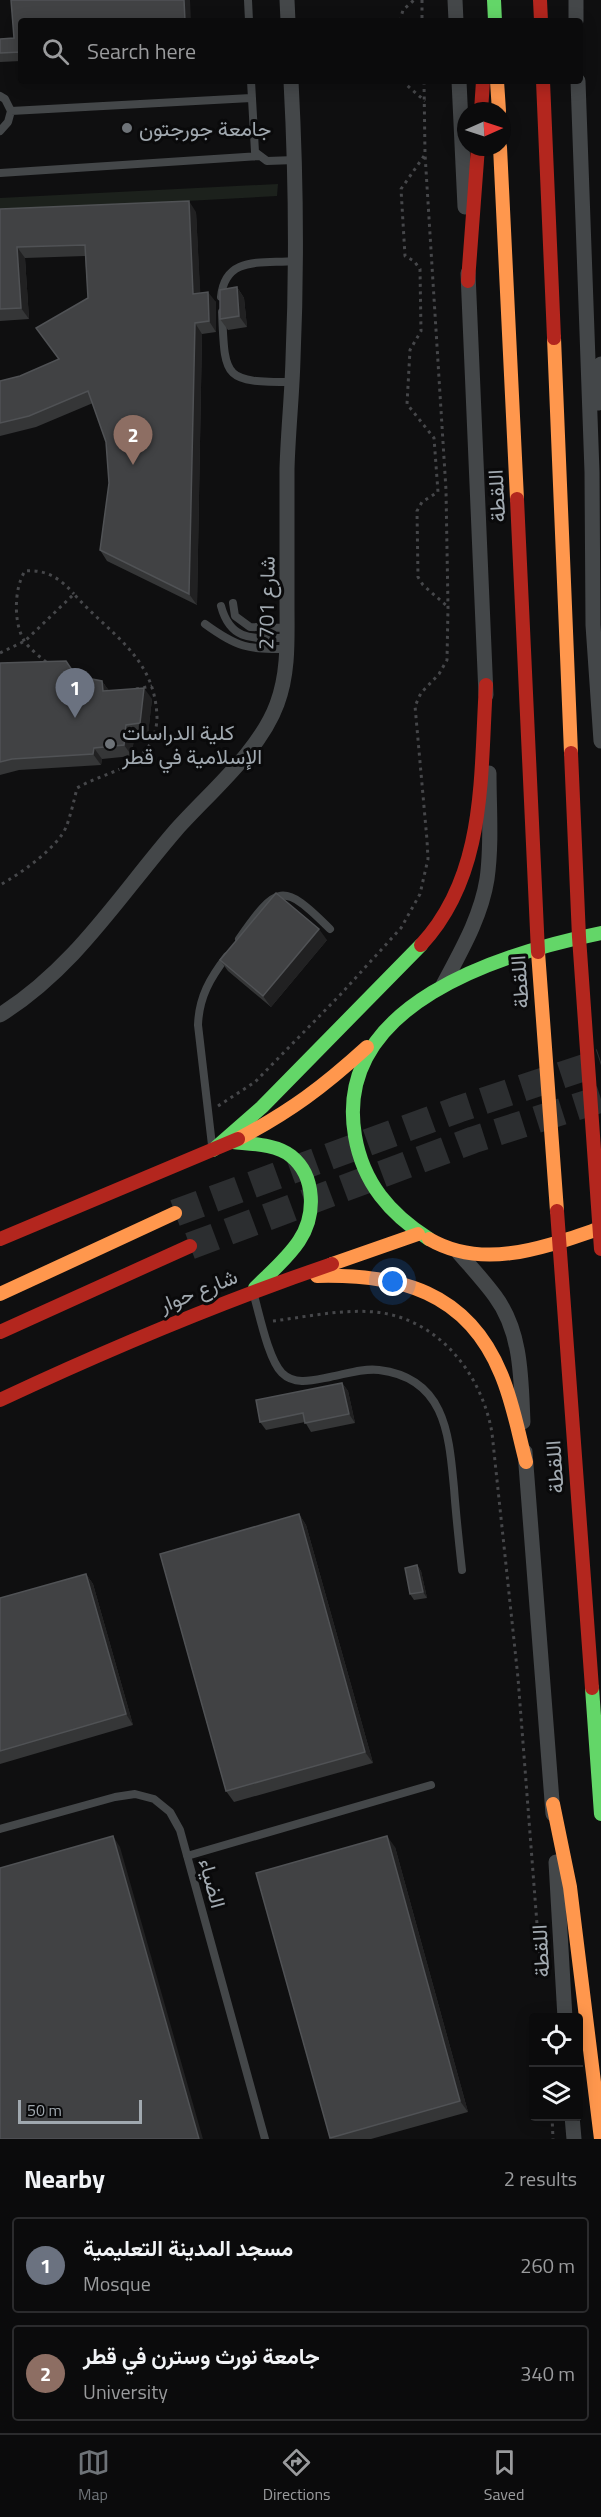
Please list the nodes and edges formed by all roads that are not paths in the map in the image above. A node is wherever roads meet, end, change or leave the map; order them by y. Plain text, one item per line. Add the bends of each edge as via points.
1 (248, 0) edge
2 (287, 0) edge
3 (455, 0) edge
4 (540, 0) edge
5 (576, 0) edge
6 (494, 1) edge
7 (249, 18) edge
8 (288, 18) edge
9 (456, 18) edge
10 (493, 18) edge
11 (541, 18) edge
12 (576, 18) edge
13 (251, 84) edge
14 (291, 84) edge
15 (459, 84) edge
16 (483, 84) edge
17 (497, 84) edge
18 (543, 84) edge
19 (578, 84) edge
20 (0, 96) edge
21 (251, 98) junction
22 (482, 102) edge
23 (498, 102) edge
24 (11, 111) junction
25 (0, 131) edge
26 (258, 156) junction
27 (477, 156) edge
28 (500, 156) edge
29 (295, 160) junction
30 (0, 173) edge
31 (295, 261) junction
32 (468, 281) junction
33 (601, 364) edge
34 (292, 382) junction
35 (592, 472) junction
36 (233, 603) dead end
37 (221, 606) dead end
38 (205, 624) dead end
39 (287, 638) junction
40 (486, 685) junction
41 (601, 741) edge
42 (330, 929) dead end
43 (601, 933) edge
44 (579, 937) junction
45 (538, 949) junction
46 (443, 985) junction
47 (0, 1015) edge
48 (376, 1039) junction
49 (233, 1142) junction
50 (213, 1150) junction
51 (175, 1213) tunnel mouth
52 (600, 1228) edge
53 (418, 1234) junction
54 (0, 1239) edge
55 (559, 1243) junction
56 (190, 1246) tunnel mouth
57 (601, 1249) edge
58 (459, 1253) junction
59 (292, 1278) junction
60 (253, 1291) junction
61 (0, 1294) edge
62 (0, 1332) edge
63 (0, 1400) edge
64 (526, 1462) junction
65 (462, 1570) dead end
66 (430, 1785) dead end
67 (553, 1804) junction
68 (601, 1814) edge
69 (0, 1829) edge
70 (187, 1856) junction
71 (565, 2013) edge
72 (572, 2121) edge
73 (265, 2139) edge
74 (574, 2139) edge
75 (601, 2139) edge

1 - 7 lane
2 - 8 street
3 - 9 street
4 - 11 main road
5 - 12 street
6 - 10 main road
13 - 21 lane
14 - 29 street, شارع 2701
15 - 32 street, اللقطة
16 - 22 main road
17 - 23 main road
18 - 44 main road
19 - 35 street
20 - 24 lane
21 - 24 lane
21 - 26 lane via 253,148
24 - 25 lane
26 - 29 lane via 267,160
26 - 30 lane
27 - 32 main road
28 - 45 main road, اللقطة
29 - 31 street, شارع 2701
31 - 34 street, شارع 2701
31 - 34 lane via 242,265 231,270 224,279 221,295 223,340 233,376 242,380
32 - 40 street, اللقطة
33 - 35 street
34 - 39 street, شارع 2701 via 287,468
35 - 41 street via 593,625
36 - 39 lane via 235,616 244,625
37 - 39 lane via 228,624 239,634
38 - 39 lane via 244,647
39 - 47 street, شارع 2701 via 285,680 277,706 230,773 59,970 32,996
40 - 46 street, اللقطة via 490,841 487,880 476,917
40 - 50 main road via 472,842 455,900 440,925 407,960 262,1107
42 - 50 lane via 302,901 277,897 262,906 209,981 198,1010 198,1025
43 - 44 main road
44 - 45 main road
44 - 52 main road
45 - 46 main road
45 - 55 main road, اللقطة
46 - 48 main road via 405,1009
48 - 49 main road via 322,1088 286,1114
48 - 53 main road via 361,1067 353,1098 352,1130 359,1162 373,1190 386,1207
49 - 50 main road
49 - 60 main road via 272,1148 291,1156 310,1191 311,1212 306,1231
50 - 54 main road
51 - 61 main road
52 - 55 main road
52 - 57 main road
53 - 58 main road
53 - 59 main road, شارع حوار
55 - 58 main road via 493,1255
55 - 68 main road, اللقطة
56 - 62 main road, شارع حوار
58 - 64 street, اللقطة via 496,1297 509,1320 517,1349
59 - 60 main road, شارع حوار
59 - 64 main road via 337,1275 405,1281 433,1293 456,1310 477,1331 496,1361
60 - 63 main road, شارع حوار via 116,1346
60 - 65 lane via 278,1368 291,1379 308,1381 377,1370 414,1382 434,1401 449,1440
64 - 67 street, اللقطة
66 - 70 lane
67 - 71 street, اللقطة
67 - 75 main road via 570,1887
69 - 70 lane, الضياء via 135,1794 154,1799 170,1812
70 - 73 lane, الضياء
72 - 74 street

